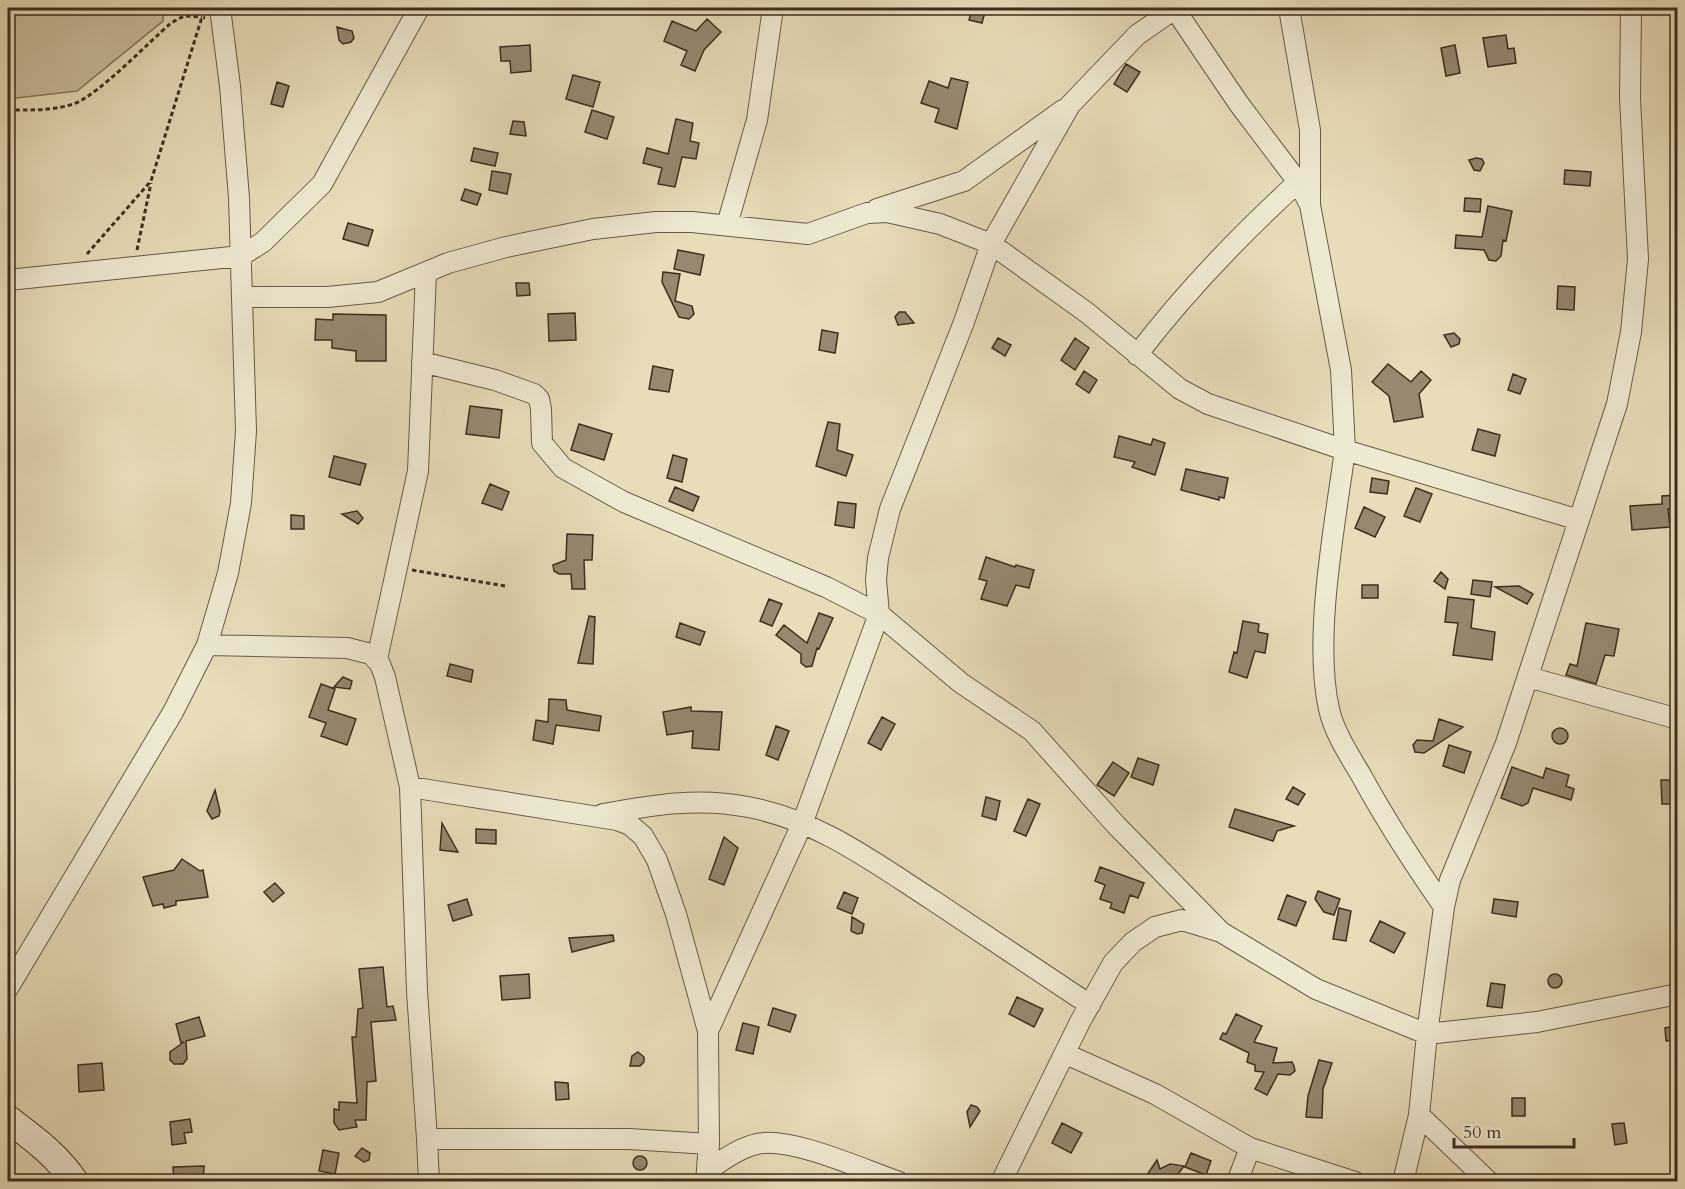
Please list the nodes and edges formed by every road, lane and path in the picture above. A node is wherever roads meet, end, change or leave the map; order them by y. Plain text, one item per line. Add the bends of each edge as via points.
1 (419, 8) edge
2 (773, 8) edge
3 (1175, 8) edge
4 (1289, 8) edge
5 (1630, 8) edge
6 (220, 16) edge
7 (202, 17) junction
8 (1070, 105) junction
9 (8, 110) edge
10 (152, 181) junction
11 (1298, 182) junction
12 (1310, 206) junction
13 (867, 213) junction
14 (727, 225) junction
15 (991, 244) junction
16 (241, 256) junction
17 (132, 267) junction
18 (426, 273) junction
19 (70, 274) junction
20 (8, 280) edge
21 (243, 297) junction
22 (1137, 355) junction
23 (422, 362) junction
24 (1345, 450) junction
25 (1579, 520) junction
26 (402, 544) junction
27 (505, 586) dead end
28 (879, 614) junction
29 (207, 645) junction
30 (377, 659) junction
31 (1528, 677) junction
32 (1677, 719) edge
33 (410, 787) junction
34 (592, 816) junction
35 (802, 824) junction
36 (1444, 907) junction
37 (1221, 932) junction
38 (8, 988) edge
39 (1677, 994) edge
40 (1090, 1005) junction
41 (708, 1031) junction
42 (1427, 1034) junction
43 (1066, 1054) junction
44 (1419, 1114) junction
45 (8, 1121) edge
46 (427, 1139) junction
47 (709, 1144) junction
48 (1250, 1148) junction
49 (707, 1176) edge
50 (75, 1182) edge
51 (429, 1182) edge
52 (899, 1182) edge
53 (1001, 1182) edge
54 (1237, 1182) edge
55 (1355, 1182) edge
56 (1403, 1182) edge
57 (1489, 1182) edge

1 - 16 street via 321,184 271,235
2 - 14 street via 757,120
3 - 8 street via 1130,42
3 - 11 street via 1239,104
4 - 12 street via 1310,130
5 - 25 street via 1638,259 1634,301 1617,404
6 - 7 path
6 - 16 street via 230,86
7 - 9 path via 184,16 171,23 76,103 48,109
7 - 10 path
8 - 13 street via 964,181
8 - 15 street
10 - 17 path
10 - 19 path
11 - 12 street
11 - 22 street via 1185,293
12 - 24 street via 1341,370
13 - 14 street via 808,234
13 - 15 street via 887,212 940,224
14 - 18 street via 656,222 593,229 485,252
15 - 22 street via 1086,312
15 - 28 street via 890,509 878,558
16 - 17 street
16 - 21 street
17 - 19 street
18 - 21 street via 393,288 353,296
18 - 23 street
19 - 20 street
21 - 29 street via 244,475 234,543
22 - 24 street via 1195,398
23 - 26 street via 418,471
23 - 28 street via 534,394 541,409 542,443 553,459 577,477 624,502 826,587
24 - 25 street
24 - 36 street via 1326,627 1324,667 1330,712 1395,836
25 - 31 street
26 - 27 path via 406,569
26 - 30 street
28 - 35 street
28 - 37 street via 961,683 1032,731 1116,825
29 - 30 street via 362,649
29 - 38 street via 149,755
30 - 33 street via 386,677
31 - 32 street
31 - 36 street via 1500,760 1461,849
33 - 34 street
33 - 46 street
34 - 35 street via 696,801 748,807
34 - 41 street via 630,825 643,836 657,860
35 - 40 street via 838,839
35 - 41 street
36 - 42 street
37 - 40 street via 1182,920 1155,927 1113,963
37 - 42 street via 1316,989
39 - 42 street via 1538,1022
40 - 43 street
41 - 47 street
42 - 44 street
43 - 48 street via 1155,1095
43 - 53 street
44 - 56 street
44 - 57 street
45 - 50 street via 64,1164
46 - 47 street via 629,1139
46 - 51 street
47 - 49 street
48 - 54 street
48 - 55 street
49 - 52 street via 740,1150 768,1142 811,1151

